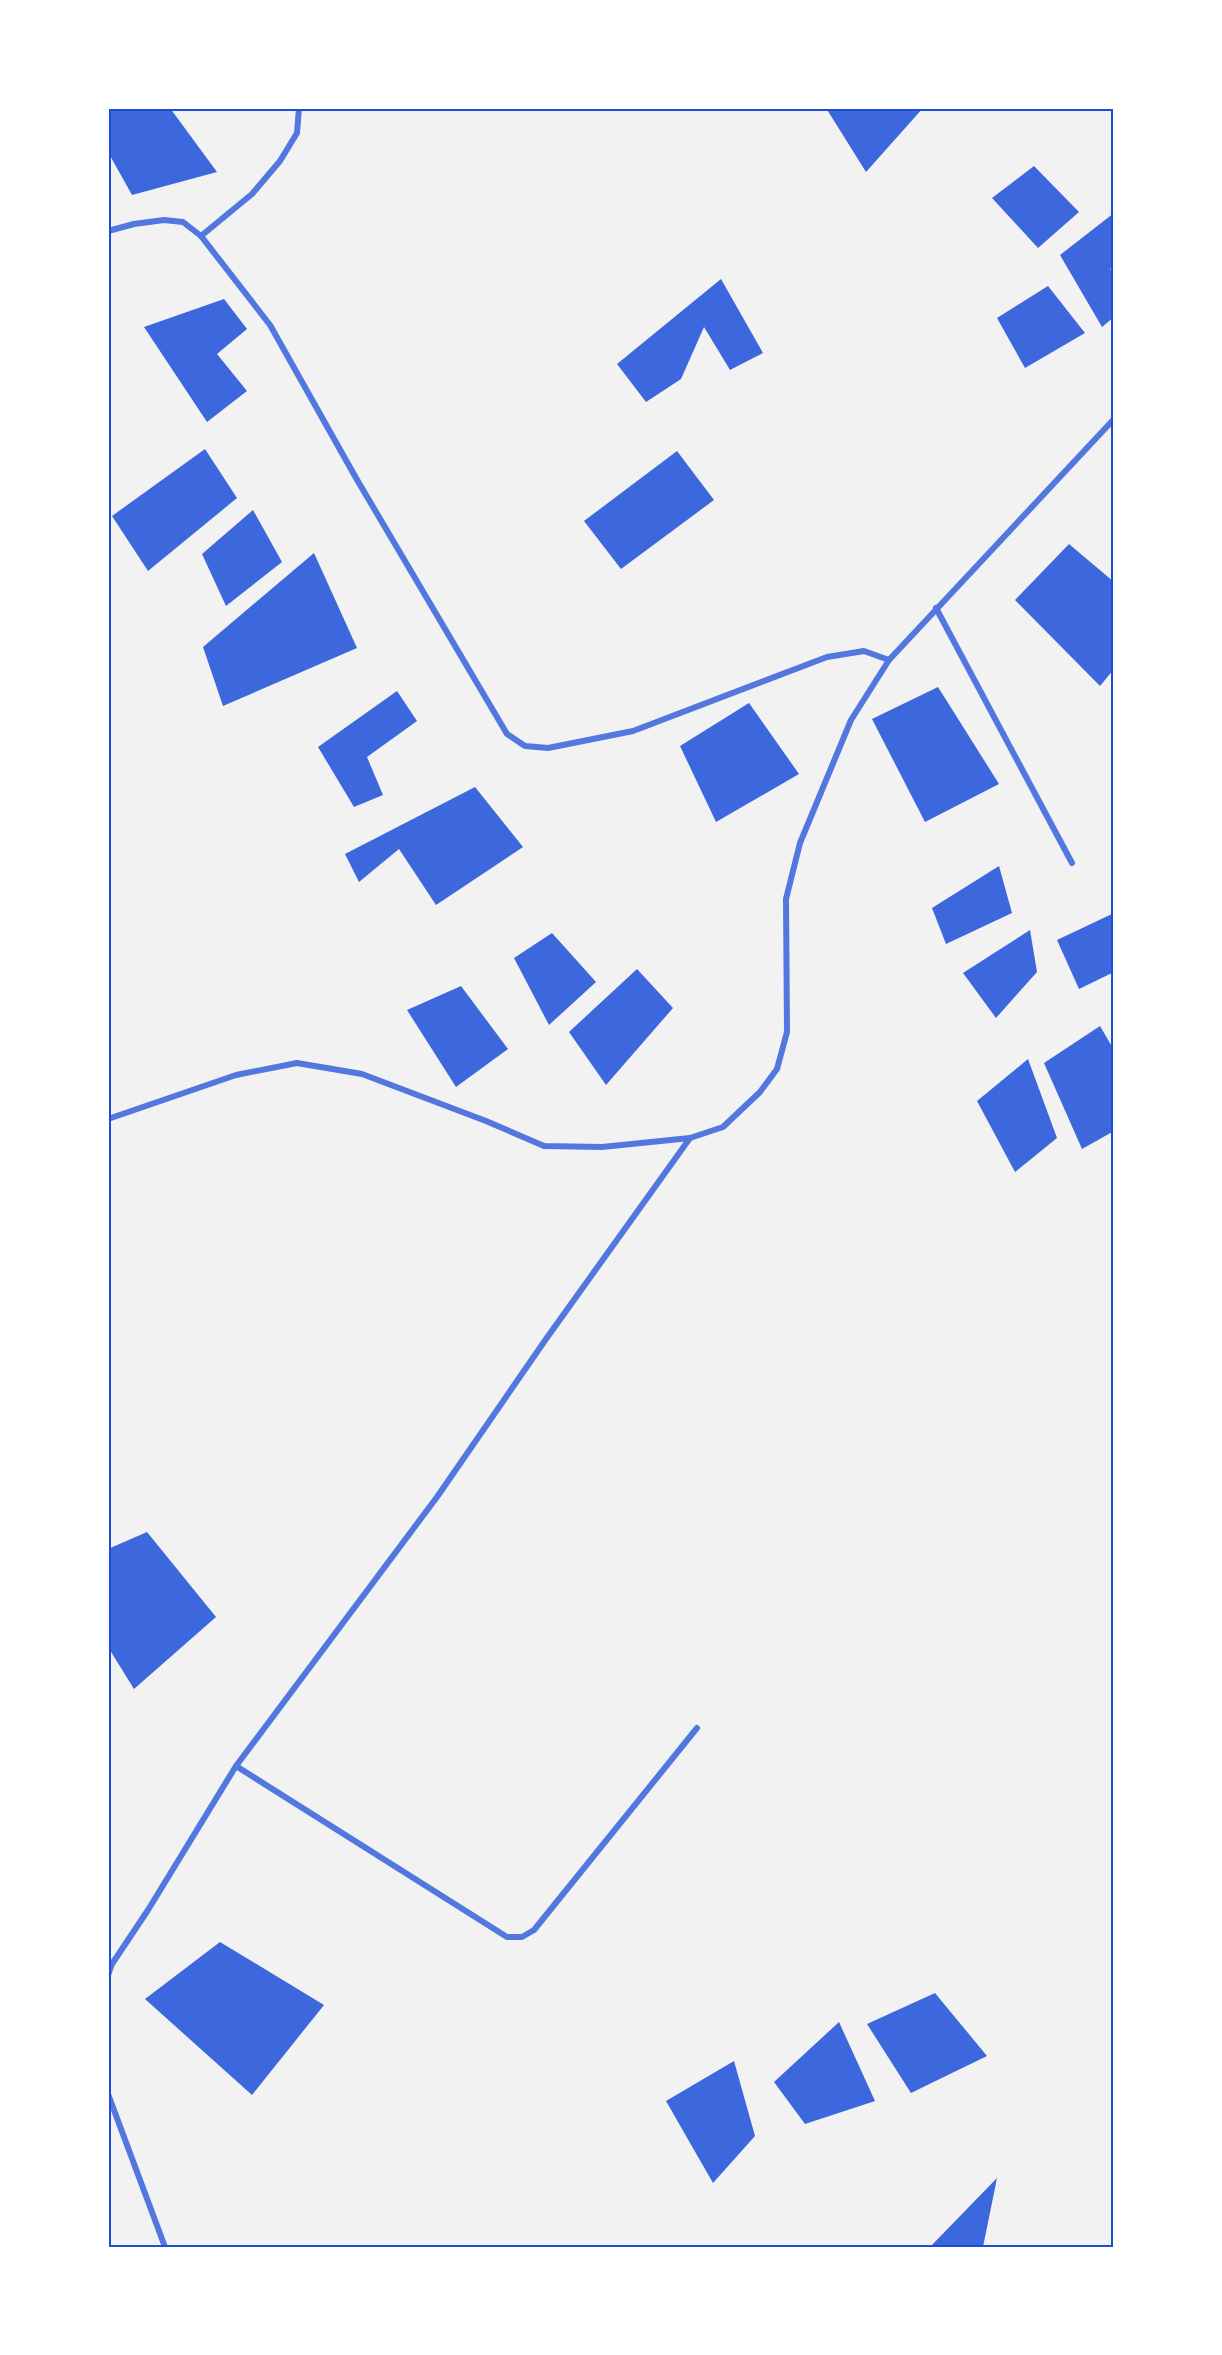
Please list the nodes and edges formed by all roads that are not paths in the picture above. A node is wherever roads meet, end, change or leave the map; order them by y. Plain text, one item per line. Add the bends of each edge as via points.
1 (299, 108) edge
2 (108, 231) edge
3 (201, 236) junction
4 (1114, 419) edge
5 (936, 608) junction
6 (890, 660) junction
7 (1072, 863) dead end
8 (108, 1119) edge
9 (690, 1138) junction
10 (697, 1728) dead end
11 (236, 1766) junction
12 (108, 1975) edge
13 (108, 2094) edge
14 (165, 2247) edge

1 - 3 street via 297,133 280,161 252,194
2 - 3 street via 164,220 183,222
3 - 6 street via 270,325 507,734 525,747 548,748 633,731 827,657 864,651
4 - 5 street
5 - 6 street
5 - 7 street
6 - 9 street via 851,720 800,843 786,899 787,1032 777,1069 760,1092 723,1127
8 - 9 street via 236,1075 297,1062 362,1074 544,1146 602,1147
9 - 11 street via 437,1497
10 - 11 street via 534,1930 522,1937 507,1937
11 - 12 street via 111,1964
13 - 14 street

